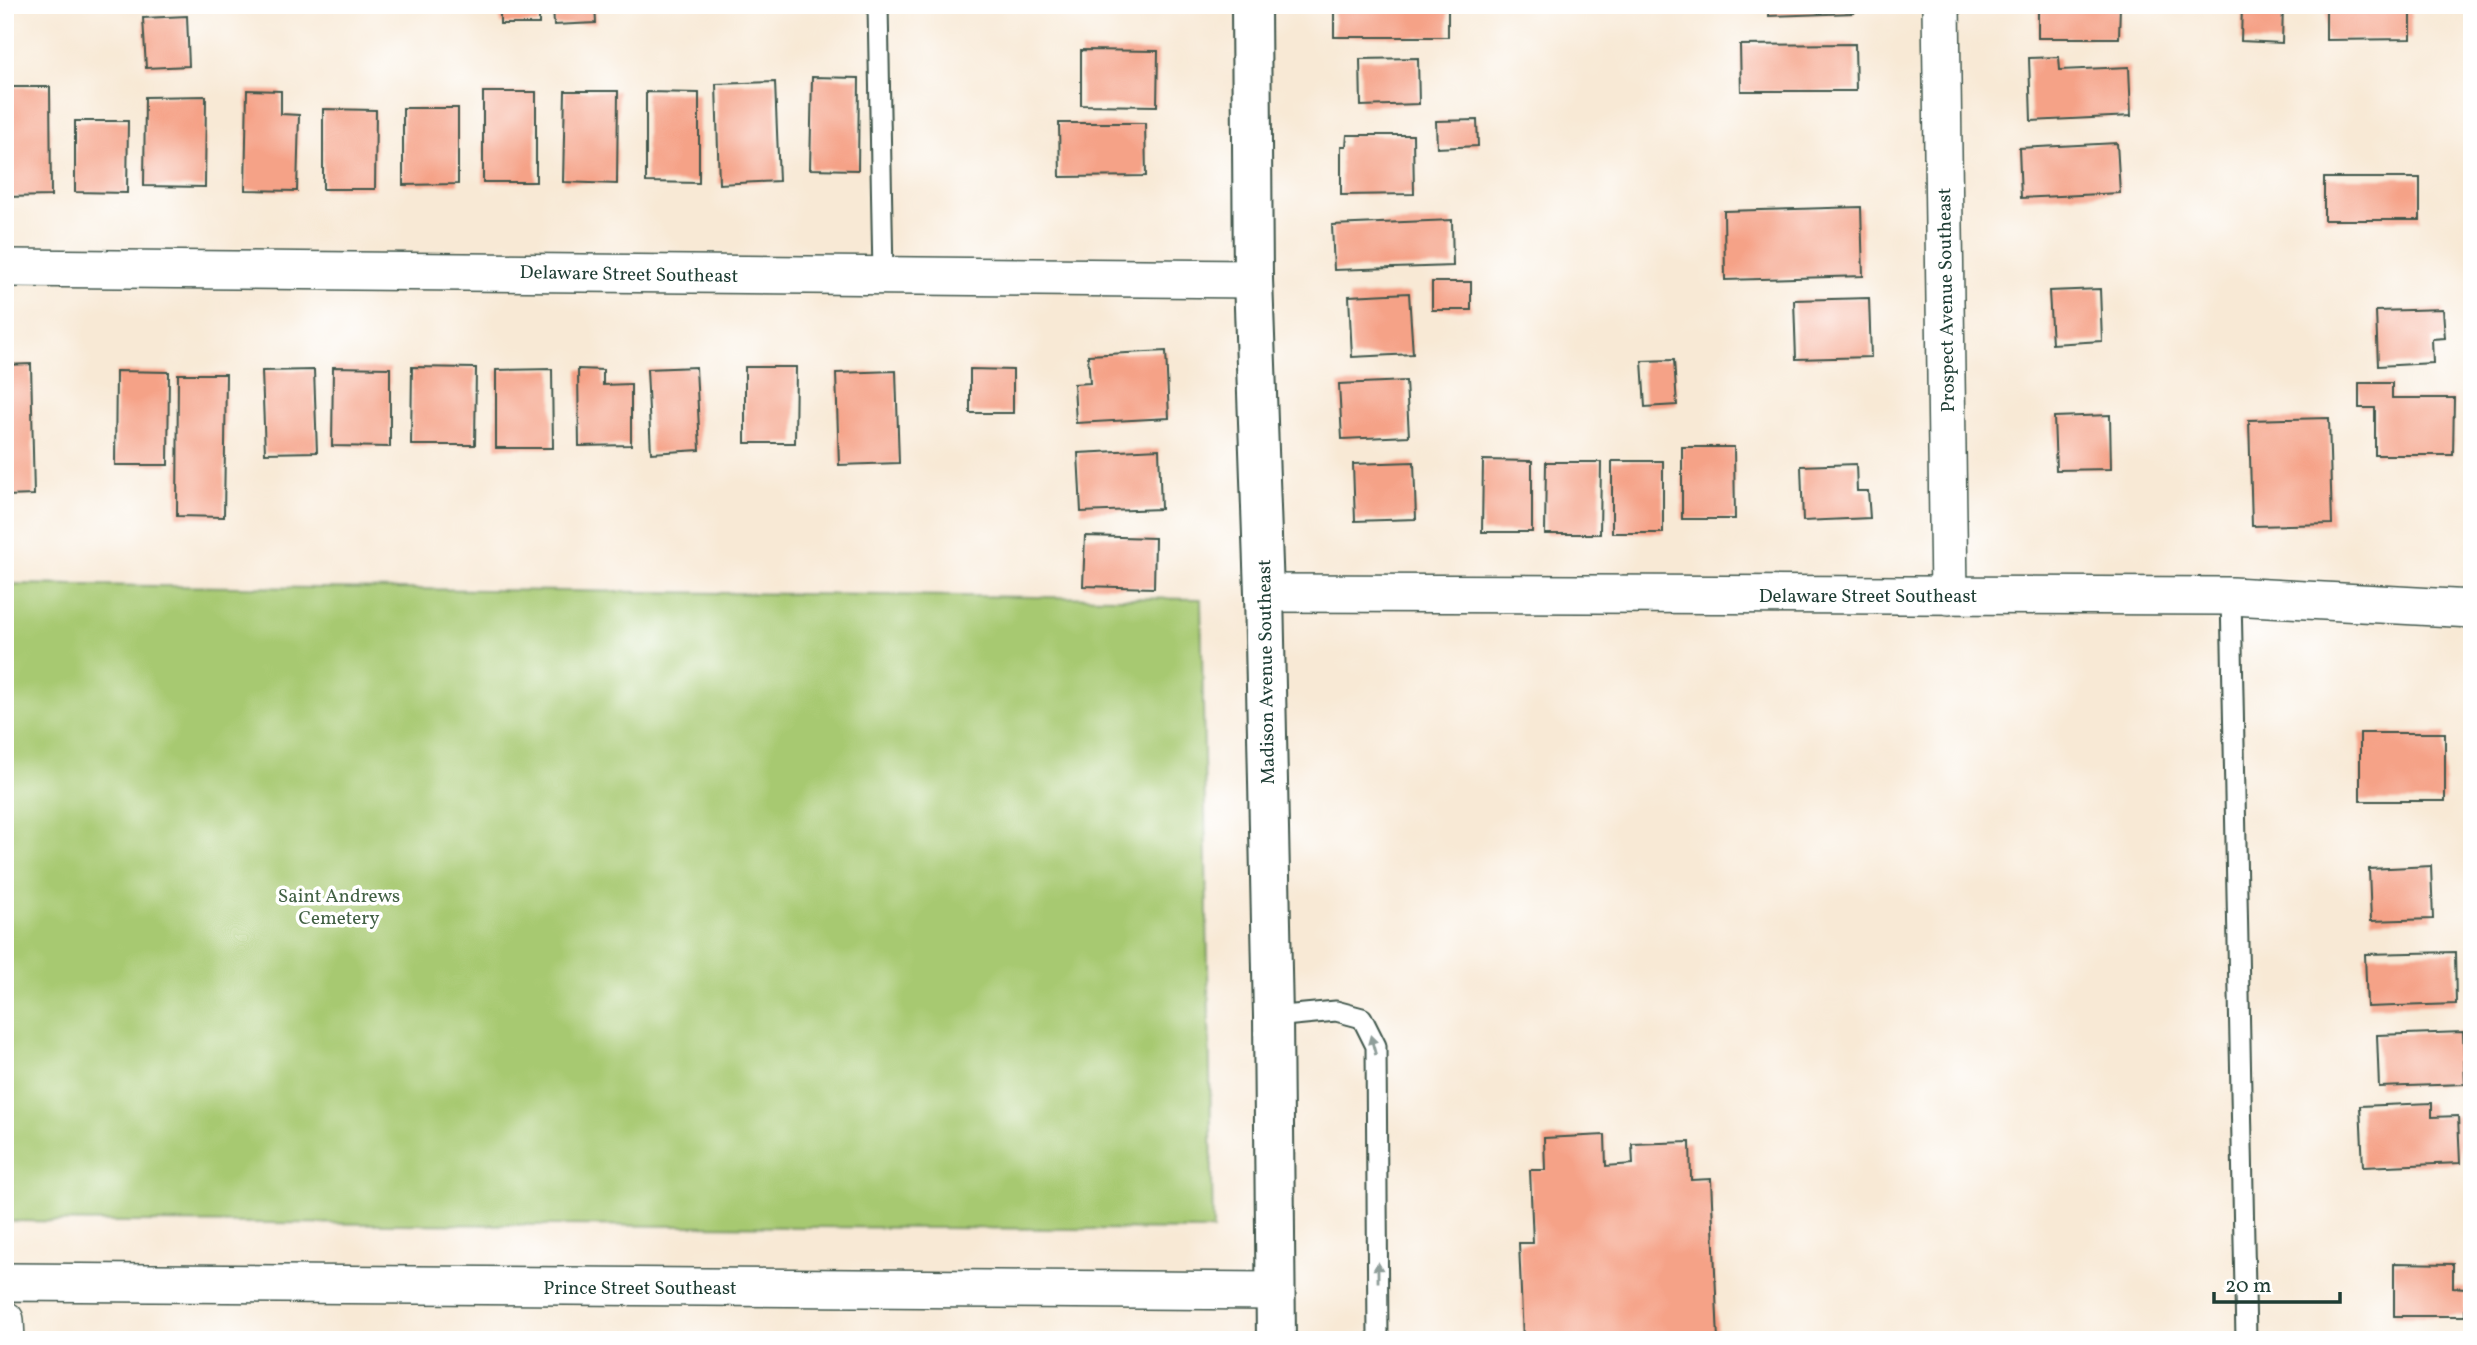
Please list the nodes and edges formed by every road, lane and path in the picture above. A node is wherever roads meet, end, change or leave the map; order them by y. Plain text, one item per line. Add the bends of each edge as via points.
1 (878, 5) edge
2 (1251, 5) edge
3 (1941, 5) edge
4 (5, 268) edge
5 (883, 275) junction
6 (1253, 279) junction
7 (1264, 593) junction
8 (1949, 596) junction
9 (2231, 596) junction
10 (2472, 609) edge
11 (1273, 1017) junction
12 (5, 1282) edge
13 (1275, 1291) junction
14 (5, 1320) edge
15 (6, 1340) edge
16 (1276, 1340) edge
17 (1378, 1340) edge
18 (2246, 1340) edge

1 - 5 lane
2 - 6 street, Madison Avenue Southeast
3 - 8 street, Prospect Avenue Southeast
4 - 5 street, Delaware Street Southeast
5 - 6 street, Delaware Street Southeast
6 - 7 street, Madison Avenue Southeast
7 - 8 street, Delaware Street Southeast
7 - 11 street, Madison Avenue Southeast
8 - 9 street, Delaware Street Southeast
9 - 10 street, Delaware Street Southeast
9 - 18 lane
11 - 13 street, Madison Avenue Southeast
17 -> 11 lane via 1376,1046 1362,1018 1336,1011
12 - 13 street, Prince Street Southeast
13 - 16 street, Madison Avenue Southeast
14 - 15 street

